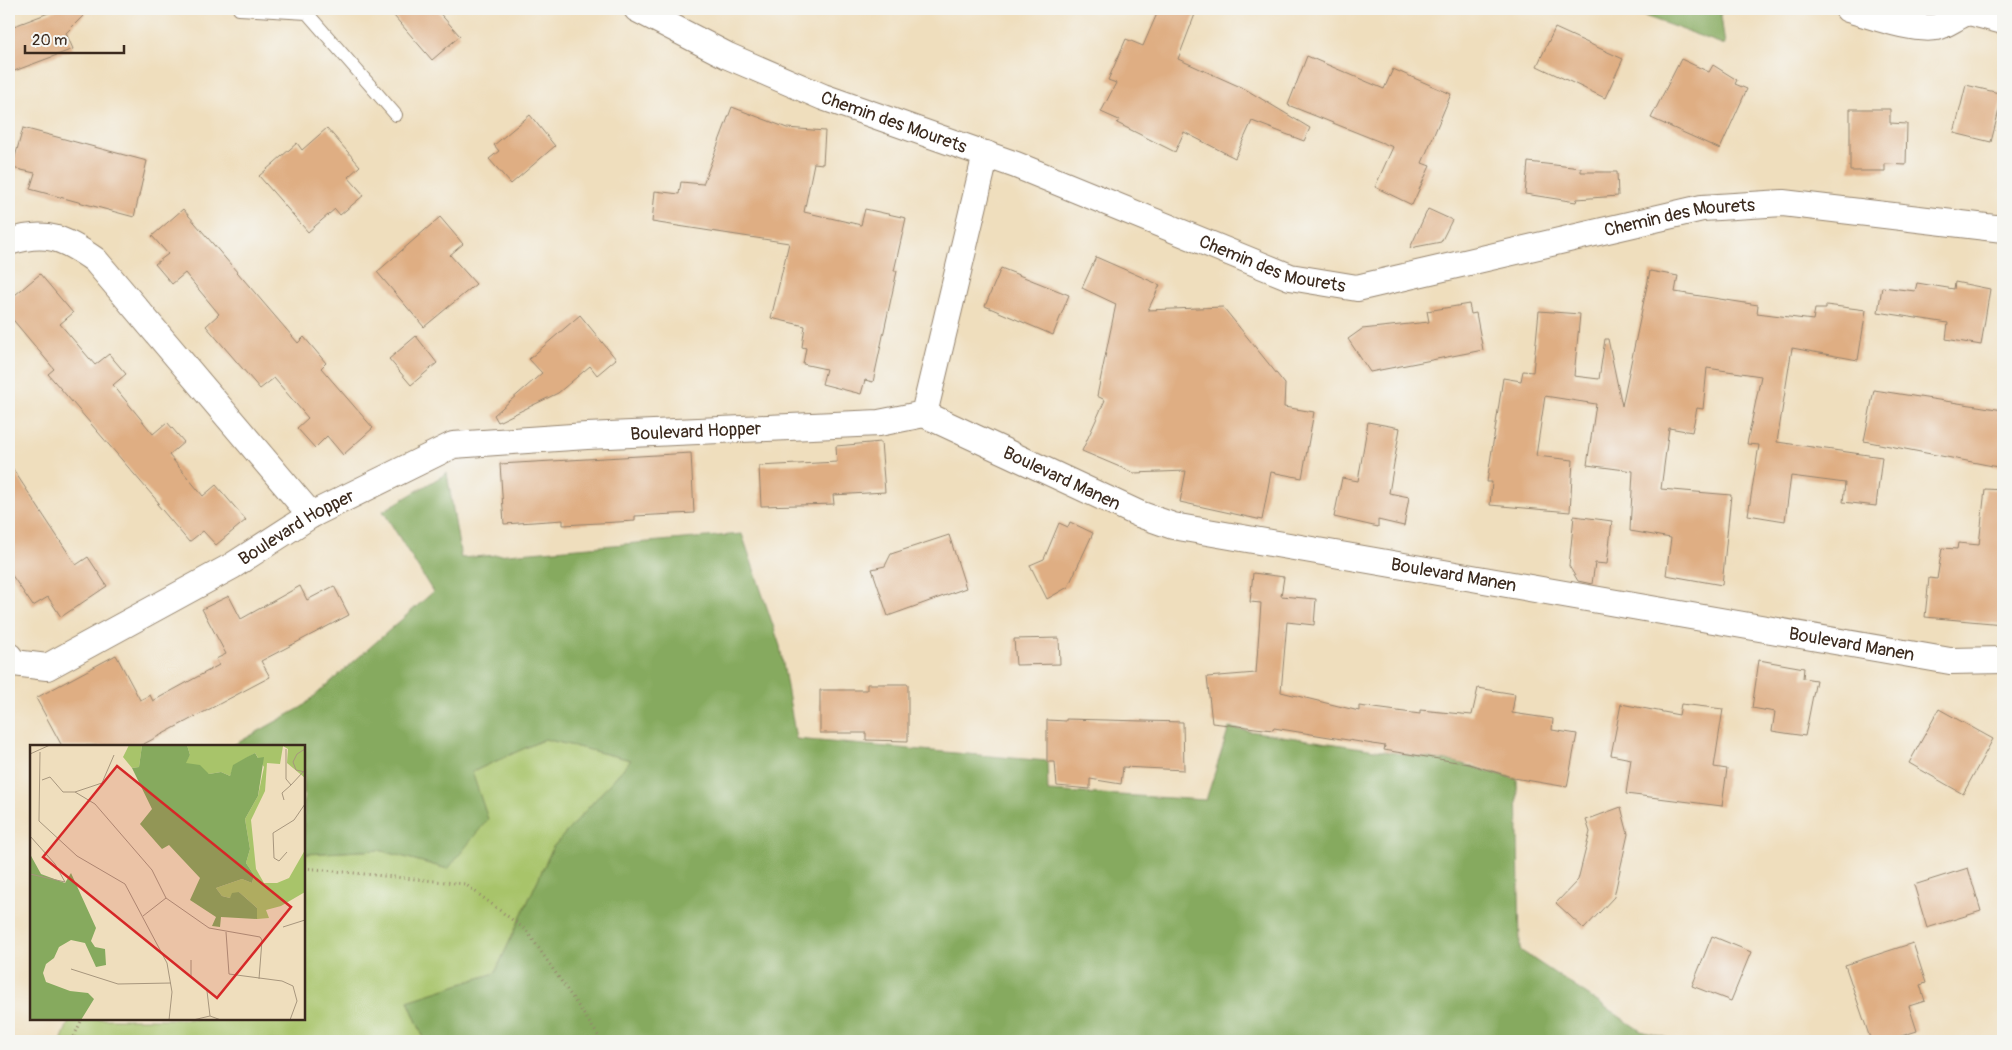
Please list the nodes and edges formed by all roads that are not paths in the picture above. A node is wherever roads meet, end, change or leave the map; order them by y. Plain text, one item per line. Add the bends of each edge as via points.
1 (239, 9) edge
2 (637, 9) edge
3 (1848, 9) edge
4 (2003, 21) edge
5 (396, 115) dead end
6 (986, 154) junction
7 (2003, 229) edge
8 (9, 242) edge
9 (924, 414) junction
10 (312, 515) junction
11 (9, 656) edge
12 (2003, 660) edge

1 - 5 lane via 307,13
2 - 6 street, Chemin des Mourets via 728,56 823,97
3 - 4 street via 1927,28 1969,12
6 - 7 street, Chemin des Mourets via 1290,277 1357,288 1702,208 1783,203
6 - 9 street
8 - 10 street via 27,236 50,236 76,246 95,260
9 - 10 street, Boulevard Hopper via 879,423 453,445
9 - 12 street, Boulevard Manen via 1130,510 1173,526 1950,661
10 - 11 street, Boulevard Hopper via 232,566 47,667 14,663

